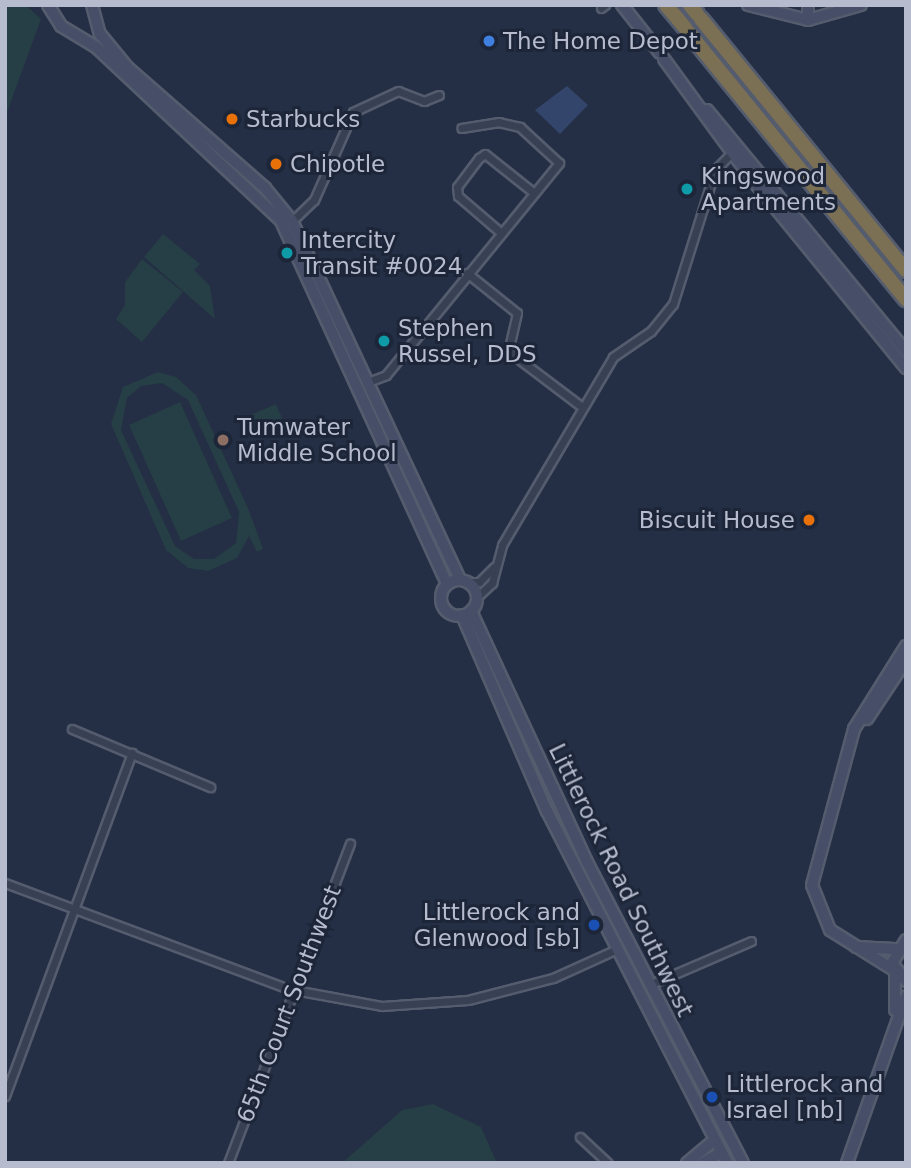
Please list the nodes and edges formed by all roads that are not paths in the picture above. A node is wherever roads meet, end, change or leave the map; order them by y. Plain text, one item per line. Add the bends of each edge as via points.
1 (48, 5) edge
2 (622, 5) edge
3 (666, 5) edge
4 (748, 5) edge
5 (808, 5) edge
6 (862, 5) edge
7 (93, 7) edge
8 (55, 11) edge
9 (696, 13) edge
10 (808, 20) junction
11 (66, 29) junction
12 (660, 53) dead end
13 (439, 95) dead end
14 (461, 128) dead end
15 (735, 149) junction
16 (533, 192) junction
17 (292, 220) junction
18 (500, 232) junction
19 (906, 270) edge
20 (467, 273) junction
21 (906, 299) edge
22 (906, 351) edge
23 (906, 368) edge
24 (368, 382) junction
25 (582, 407) junction
26 (495, 566) junction
27 (463, 580) junction
28 (447, 584) junction
29 (477, 597) junction
30 (466, 613) junction
31 (906, 646) edge
32 (906, 660) edge
33 (72, 729) dead end
34 (854, 738) junction
35 (132, 753) junction
36 (211, 787) dead end
37 (350, 844) dead end
38 (5, 883) edge
39 (75, 911) junction
40 (906, 940) edge
41 (751, 941) dead end
42 (848, 945) junction
43 (617, 949) junction
44 (895, 949) junction
45 (894, 971) junction
46 (906, 981) edge
47 (649, 985) junction
48 (295, 990) junction
49 (906, 996) edge
50 (892, 1034) junction
51 (5, 1096) edge
52 (580, 1137) dead end
53 (714, 1140) junction
54 (721, 1152) junction
55 (228, 1163) edge
56 (608, 1163) edge
57 (687, 1163) edge
58 (703, 1163) edge
59 (727, 1163) edge
60 (743, 1163) edge
61 (847, 1163) edge

1 - 8 main road, Littlerock Road Southwest
2 - 12 main road
3 - 21 highway
4 - 10 main road
5 - 10 main road
6 - 10 main road
7 - 11 main road via 84,27
7 - 17 main road via 100,34 127,67 265,188
8 - 11 main road, Littlerock Road Southwest
9 - 19 highway
11 - 28 main road, Littlerock Road Southwest via 96,47 281,221
13 - 17 street via 424,101 398,91 353,112 314,200
14 - 16 street via 499,122 520,127 559,163
15 - 15 main road via 664,59
15 - 22 main road
15 - 23 main road
15 - 25 street via 715,170 666,317 615,355
16 - 18 street
16 - 18 street via 485,155 479,158 457,187 458,196
17 - 24 main road
18 - 20 street
20 - 24 street via 386,375
20 - 25 street via 517,313 508,351
24 - 27 main road
25 - 26 street
26 - 27 street via 479,582
26 - 29 street via 492,583
27 - 28 main road
27 - 29 main road
28 - 30 main road, Littlerock Road Southwest via 443,605
29 - 30 main road
30 - 43 main road, Littlerock Road Southwest via 525,765
30 - 47 main road, Littlerock Road Southwest
31 - 34 main road via 866,704
32 - 34 main road
33 - 35 street
34 - 42 main road via 812,885 823,921
35 - 36 street
35 - 39 street
37 - 48 street, 65th Court Southwest
38 - 39 street
39 - 48 street
39 - 51 street
40 - 44 main road
41 - 47 street
42 - 44 main road
42 - 45 main road
43 - 48 street via 553,978 468,1000 382,1006
43 - 53 main road, Littlerock Road Southwest
44 - 45 main road
45 - 46 main road
45 - 50 main road
47 - 60 main road, Littlerock Road Southwest
48 - 55 street, 65th Court Southwest
49 - 50 main road
50 - 61 main road
52 - 56 street
53 - 54 main road, Littlerock Road Southwest
53 - 57 main road
54 - 58 main road
54 - 59 main road, Littlerock Road Southwest

